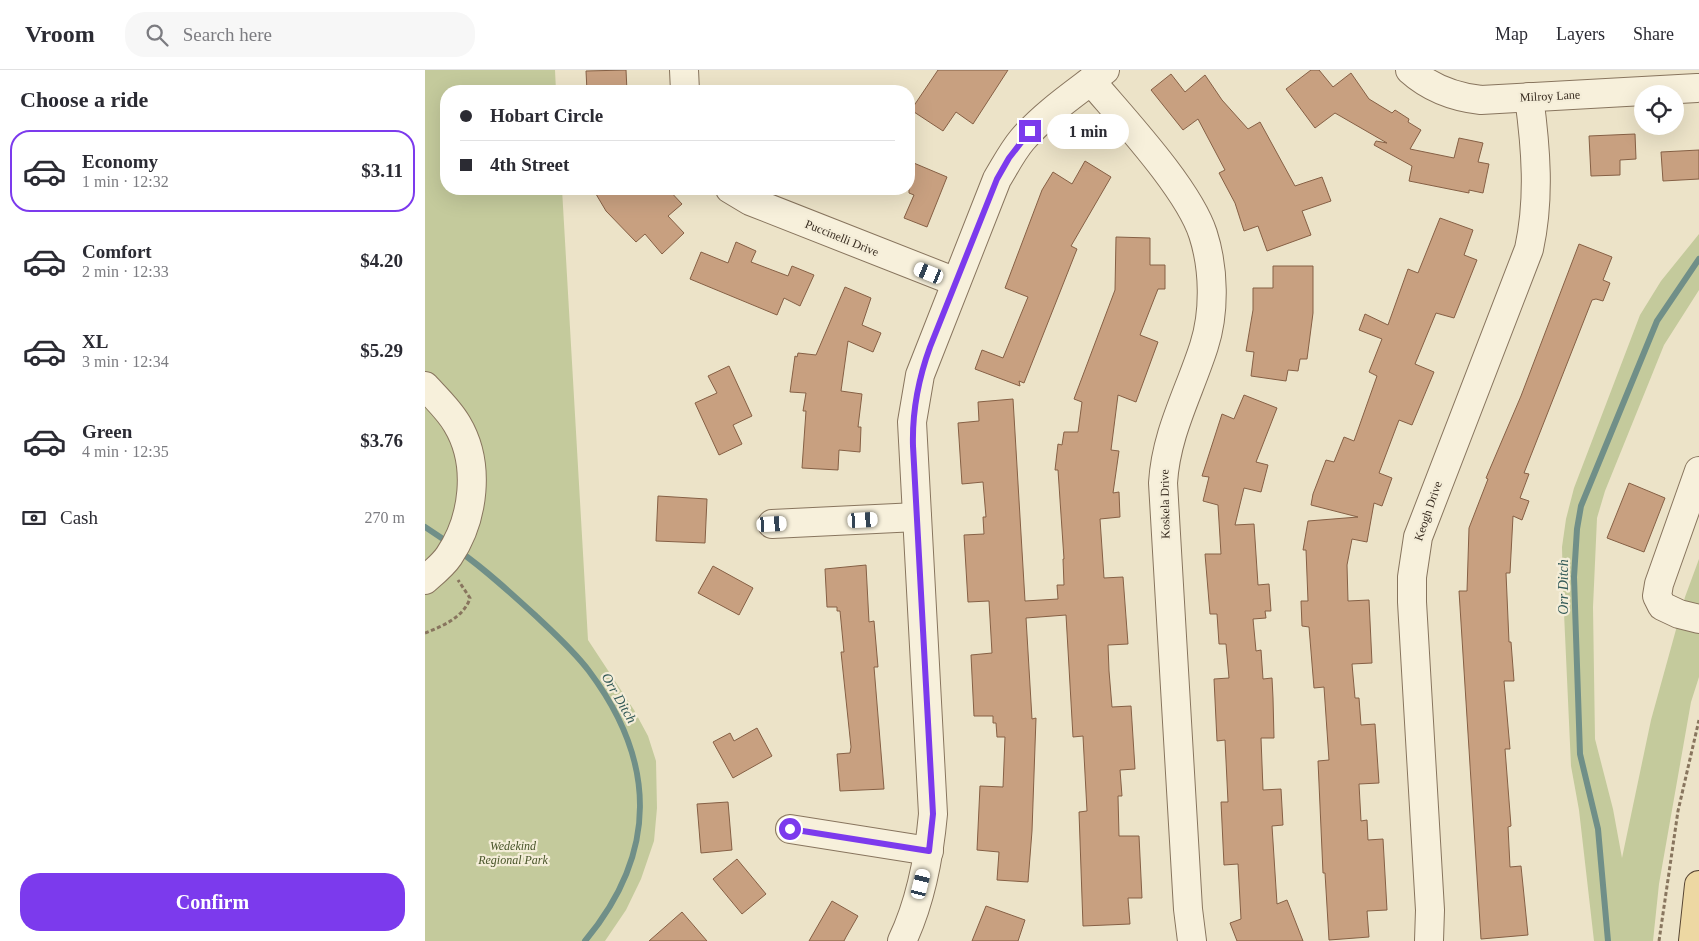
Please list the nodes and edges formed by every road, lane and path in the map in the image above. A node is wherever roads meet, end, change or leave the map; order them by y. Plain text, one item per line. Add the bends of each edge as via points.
1 (684, 70) edge
2 (1410, 70) edge
3 (1098, 76) edge
4 (685, 85) edge
5 (1697, 88) dead end
6 (1529, 97) junction
7 (740, 195) edge
8 (956, 282) junction
9 (425, 386) edge
10 (1699, 471) edge
11 (917, 517) junction
12 (772, 524) dead end
13 (433, 573) edge
14 (1699, 619) edge
15 (425, 633) edge
16 (1699, 720) edge
17 (790, 829) dead end
18 (929, 851) junction
19 (1699, 885) edge
20 (902, 941) edge
21 (1192, 941) edge
22 (1429, 941) edge
23 (1659, 941) edge
24 (1693, 941) edge

1 - 4 street
2 - 6 street, Milroy Lane via 1433,87 1466,98
3 - 8 street via 1039,122 1009,158 997,179
3 - 21 street, Koskela Drive via 1182,196 1203,233 1208,256 1209,330 1175,419 1164,463 1163,483
5 - 6 street, Milroy Lane
6 - 22 street, Keogh Drive via 1536,180 1529,249 1429,507 1414,556 1412,602 1430,910
7 - 8 street, Puccinelli Drive
8 - 11 street via 923,366 915,399 912,422
9 - 13 street via 457,425 468,450 472,477 469,510 462,534 448,558
10 - 14 street via 1657,596 1662,606
11 - 12 street
11 - 18 street via 933,814
13 - 15 path via 462,583 471,598 466,610
16 - 23 path via 1679,811
17 - 18 street
18 - 20 street via 918,900
19 - 24 main road

